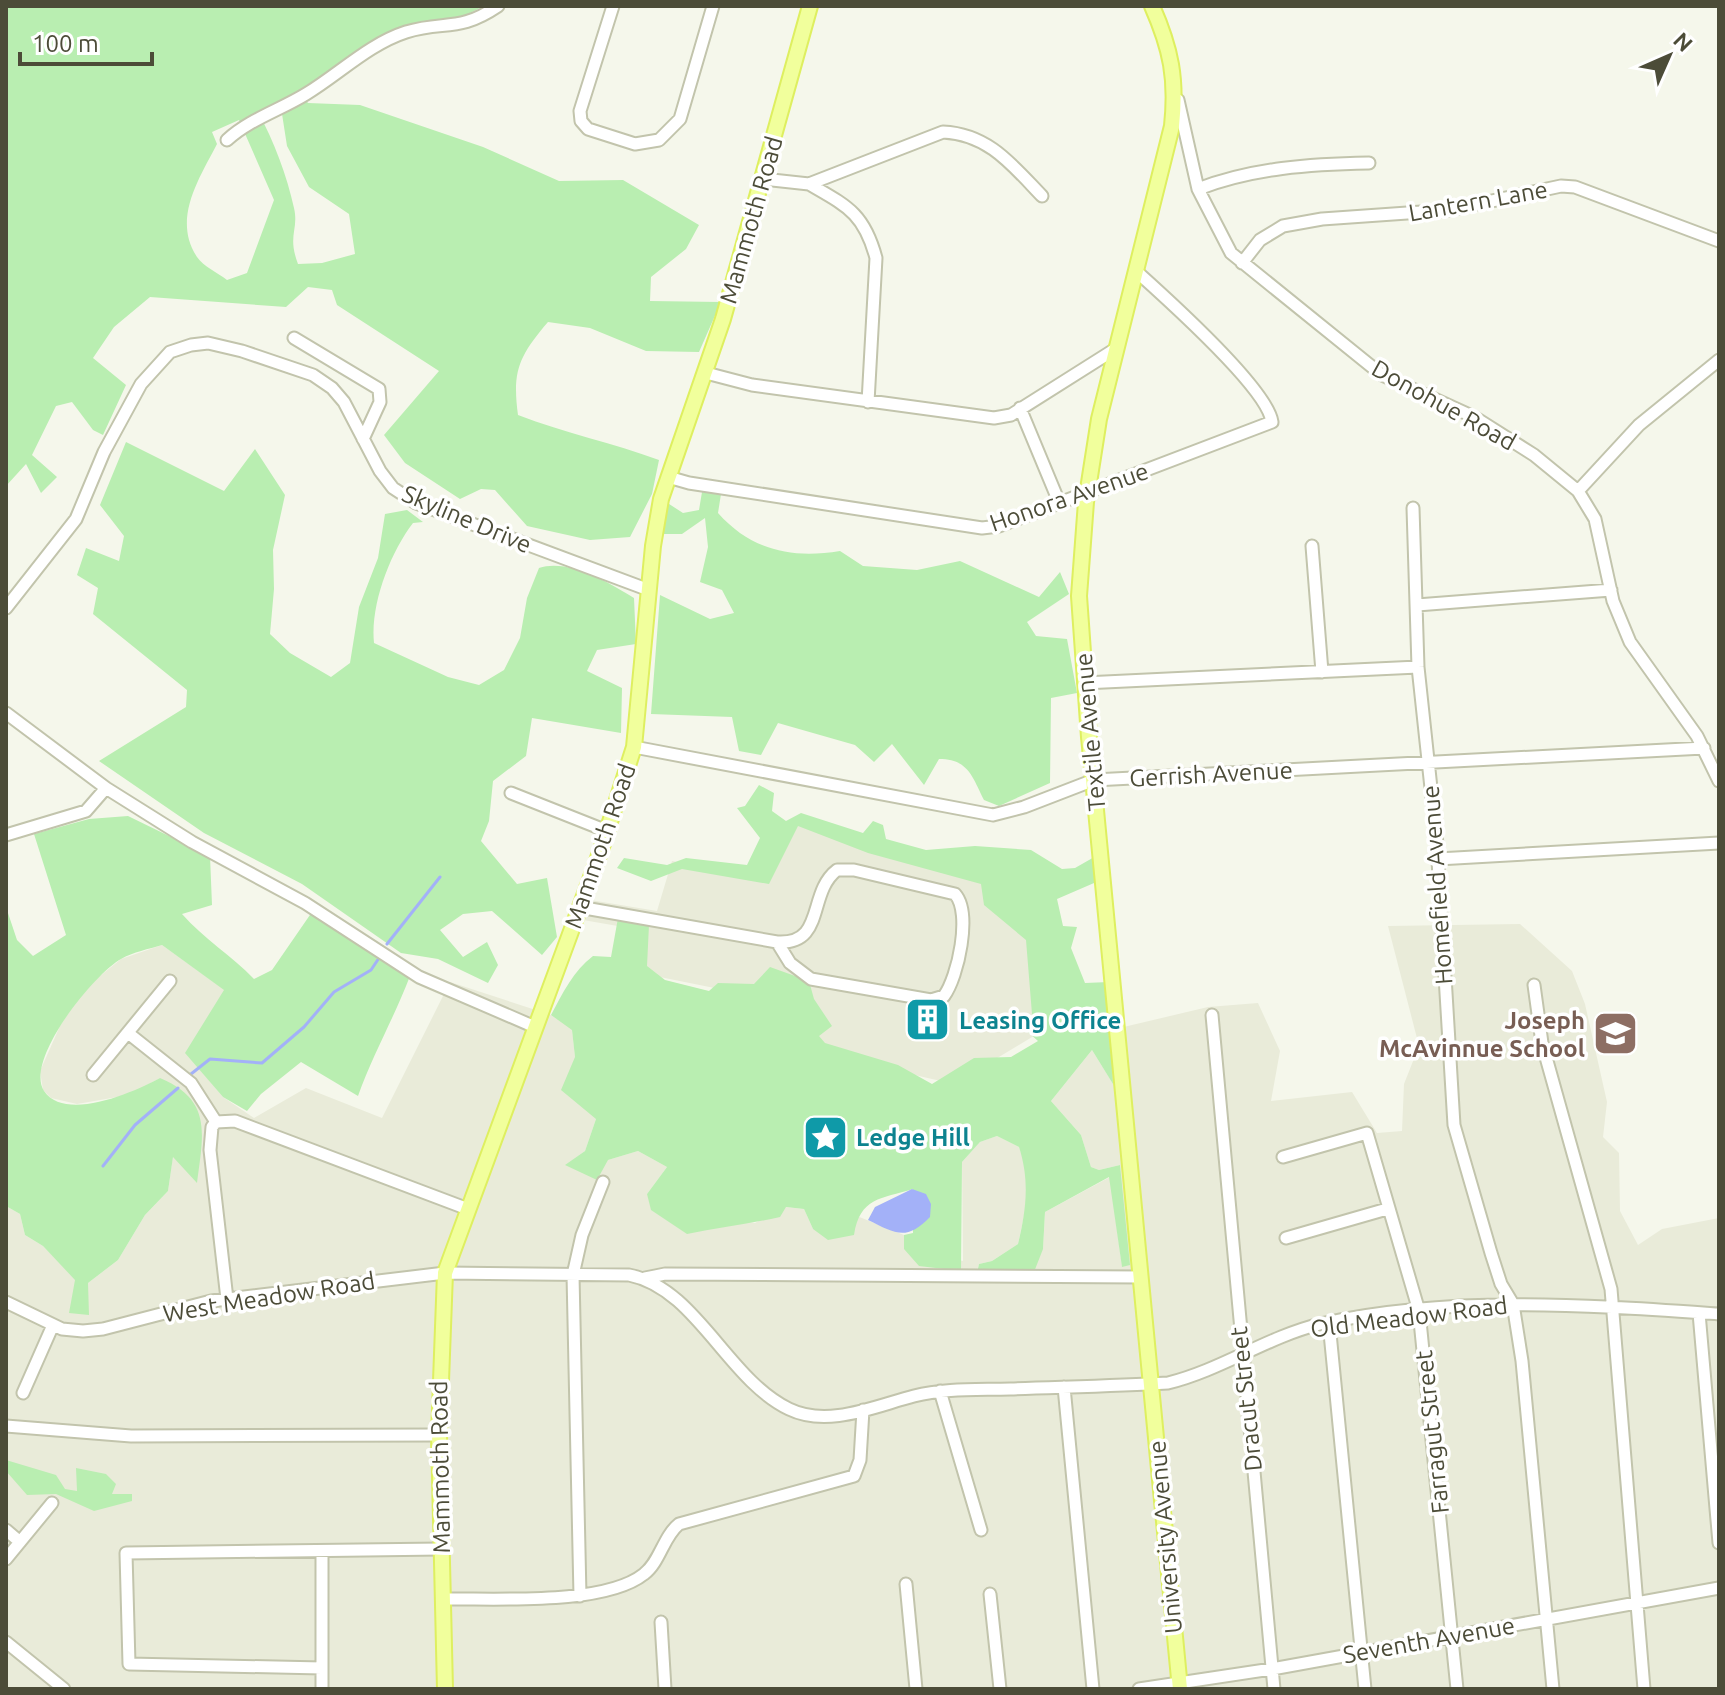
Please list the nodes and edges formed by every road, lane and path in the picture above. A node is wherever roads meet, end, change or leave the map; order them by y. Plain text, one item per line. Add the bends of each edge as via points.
1 (498, 6) edge
2 (613, 6) edge
3 (713, 6) edge
4 (810, 6) edge
5 (1152, 6) edge
6 (1176, 88) junction
7 (227, 140) dead end
8 (1369, 163) dead end
9 (763, 179) junction
10 (809, 184) junction
11 (1198, 189) junction
12 (1042, 196) dead end
13 (1719, 241) edge
14 (1242, 263) junction
15 (1136, 271) junction
16 (294, 338) dead end
17 (1117, 348) junction
18 (1719, 360) edge
19 (706, 373) junction
20 (868, 402) junction
21 (1020, 408) junction
22 (363, 439) junction
23 (668, 477) junction
24 (1088, 491) junction
25 (1578, 491) junction
26 (1059, 502) junction
27 (1413, 508) dead end
28 (1312, 546) dead end
29 (649, 590) junction
30 (1611, 590) junction
31 (1417, 605) junction
32 (6, 608) edge
33 (1418, 667) junction
34 (1322, 672) junction
35 (1084, 683) junction
36 (6, 713) edge
37 (634, 747) junction
38 (1704, 748) junction
39 (1428, 762) junction
40 (1094, 780) junction
41 (1719, 781) edge
42 (106, 788) junction
43 (511, 793) dead end
44 (607, 831) junction
45 (6, 835) edge
46 (1719, 843) edge
47 (1438, 859) junction
48 (579, 907) junction
49 (777, 942) junction
50 (170, 981) dead end
51 (1534, 985) dead end
52 (1212, 1015) dead end
53 (535, 1027) junction
54 (128, 1033) junction
55 (93, 1075) dead end
56 (216, 1122) junction
57 (1283, 1157) dead end
58 (603, 1182) dead end
59 (468, 1209) junction
60 (1387, 1209) junction
61 (1286, 1238) dead end
62 (445, 1273) junction
63 (573, 1275) junction
64 (1141, 1277) junction
65 (645, 1278) junction
66 (227, 1299) junction
67 (6, 1302) edge
68 (1513, 1304) junction
69 (1611, 1305) junction
70 (1419, 1311) junction
71 (1699, 1313) junction
72 (1719, 1314) edge
73 (1329, 1323) junction
74 (53, 1325) junction
75 (1241, 1355) junction
76 (1151, 1384) junction
77 (1064, 1387) junction
78 (940, 1391) junction
79 (23, 1393) dead end
80 (863, 1410) junction
81 (6, 1426) edge
82 (439, 1435) junction
83 (52, 1503) dead end
84 (6, 1530) edge
85 (981, 1530) dead end
86 (20, 1542) junction
87 (1719, 1543) edge
88 (441, 1549) junction
89 (322, 1551) junction
90 (6, 1559) edge
91 (906, 1584) dead end
92 (1719, 1588) edge
93 (990, 1594) dead end
94 (580, 1596) junction
95 (442, 1599) junction
96 (1637, 1602) junction
97 (661, 1622) dead end
98 (1545, 1626) junction
99 (1452, 1636) junction
100 (6, 1642) edge
101 (1361, 1652) junction
102 (322, 1668) junction
103 (1272, 1669) junction
104 (1180, 1687) edge
105 (64, 1689) edge
106 (322, 1689) edge
107 (445, 1689) edge
108 (665, 1689) edge
109 (916, 1689) edge
110 (1000, 1689) edge
111 (1093, 1689) edge
112 (1139, 1689) edge
113 (1274, 1689) edge
114 (1365, 1689) edge
115 (1457, 1689) edge
116 (1553, 1689) edge
117 (1644, 1689) edge

1 - 7 street via 458,27 405,33 381,44
2 - 3 street via 581,121 588,129 635,144 659,140 680,119
4 - 9 main road, Mammoth Road
5 - 6 main road, Textile Avenue
6 - 11 street, Donohue Road
6 - 15 main road, Textile Avenue via 1172,126
8 - 11 street via 1266,171
9 - 10 street
9 - 19 main road, Mammoth Road
10 - 12 street via 943,132 990,145
10 - 20 street via 847,206 870,235 876,258
11 - 14 street, Donohue Road via 1219,235
13 - 14 street, Lantern Lane via 1561,186 1450,210 1283,226 1260,240
14 - 25 street, Donohue Road via 1382,375 1474,417
15 - 17 main road, Textile Avenue
15 - 24 street, Honora Avenue via 1198,326 1267,405 1272,421
16 - 22 street via 379,389 380,402
17 - 21 street
17 - 24 main road, Textile Avenue
18 - 25 street via 1630,433
19 - 20 street
19 - 23 main road, Mammoth Road
20 - 21 street via 979,418 1011,415
21 - 26 street
22 - 29 street, Skyline Drive via 393,488 416,503
22 - 32 street, Skyline Drive via 344,402 313,375 208,343 170,352 123,413 76,519
23 - 26 street, Honora Avenue via 969,527 999,526
23 - 29 main road, Mammoth Road via 655,526
24 - 26 street, Honora Avenue
24 - 35 main road, Textile Avenue via 1079,596
25 - 30 street, Donohue Road via 1595,519
27 - 31 street, Homefield Avenue
28 - 34 street
29 - 37 main road, Mammoth Road
30 - 31 street
30 - 38 street, Donohue Road via 1630,642
31 - 33 street, Homefield Avenue
33 - 34 street
33 - 39 street, Homefield Avenue
34 - 35 street
35 - 40 main road, Textile Avenue
36 - 42 street
37 - 40 street, Gerrish Avenue via 993,815
37 - 44 main road, Mammoth Road
38 - 39 street, Gerrish Avenue
38 - 41 street, Donohue Road
39 - 40 street, Gerrish Avenue
39 - 47 street, Homefield Avenue
40 - 64 main road, Textile Avenue
42 - 45 street via 86,811
42 - 53 street via 305,903 419,977
43 - 44 street
44 - 48 main road, Mammoth Road
46 - 47 street
47 - 68 street, Homefield Avenue via 1454,1125 1501,1284
48 - 49 street
48 - 53 main road, Mammoth Road
49 - 49 street via 790,963 811,979 938,999 951,984 963,907 955,894 837,870 804,935
50 - 54 street
51 - 69 street via 1542,1043 1611,1289
52 - 75 street, Dracut Street
53 - 59 main road, Mammoth Road
54 - 55 street
54 - 56 street via 191,1083
56 - 59 street via 235,1121
56 - 66 street via 210,1150
57 - 60 street, Farragut Street via 1367,1133
58 - 63 street
59 - 62 main road, Mammoth Road
60 - 61 street
60 - 70 street, Farragut Street
62 - 63 street, West Meadow Road
62 - 66 street, West Meadow Road
62 - 82 main road, Mammoth Road
63 - 65 street, West Meadow Road
63 - 94 street
64 - 65 street, West Meadow Road
64 - 76 main road, Textile Avenue
65 - 80 street, Old Meadow Road via 689,1313 774,1401 793,1411 823,1416
66 - 74 street, West Meadow Road via 103,1329
67 - 74 street, West Meadow Road
68 - 69 street, Old Meadow Road
68 - 70 street, Old Meadow Road
68 - 98 street, Homefield Avenue
69 - 71 street, Old Meadow Road
69 - 96 street
70 - 73 street, Old Meadow Road
70 - 99 street, Farragut Street
71 - 72 street, Old Meadow Road
71 - 87 street
73 - 75 street, Old Meadow Road
73 - 101 street
74 - 79 street
75 - 76 street, Old Meadow Road via 1197,1375
75 - 103 street, Dracut Street
76 - 77 street, Old Meadow Road
76 - 104 main road, University Avenue
77 - 78 street, Old Meadow Road
77 - 111 street
78 - 80 street, Old Meadow Road
78 - 85 street
80 - 94 street via 854,1476 679,1524 646,1573
81 - 82 street via 131,1436
82 - 88 main road, Mammoth Road
83 - 86 street
84 - 86 street
86 - 90 street
88 - 89 street
88 - 95 main road, Mammoth Road
89 - 102 street
89 - 102 street via 126,1553 129,1664
91 - 109 street
92 - 96 street, Seventh Avenue
93 - 110 street
94 - 95 street
95 - 107 main road, Mammoth Road
96 - 98 street, Seventh Avenue
96 - 117 street
97 - 108 street
98 - 99 street, Seventh Avenue
98 - 116 street, Homefield Avenue
99 - 101 street, Seventh Avenue
99 - 115 street, Farragut Street
100 - 105 street
101 - 103 street, Seventh Avenue
101 - 114 street
102 - 106 street
103 - 104 street, Seventh Avenue
103 - 113 street, Dracut Street
104 - 112 street, Seventh Avenue

